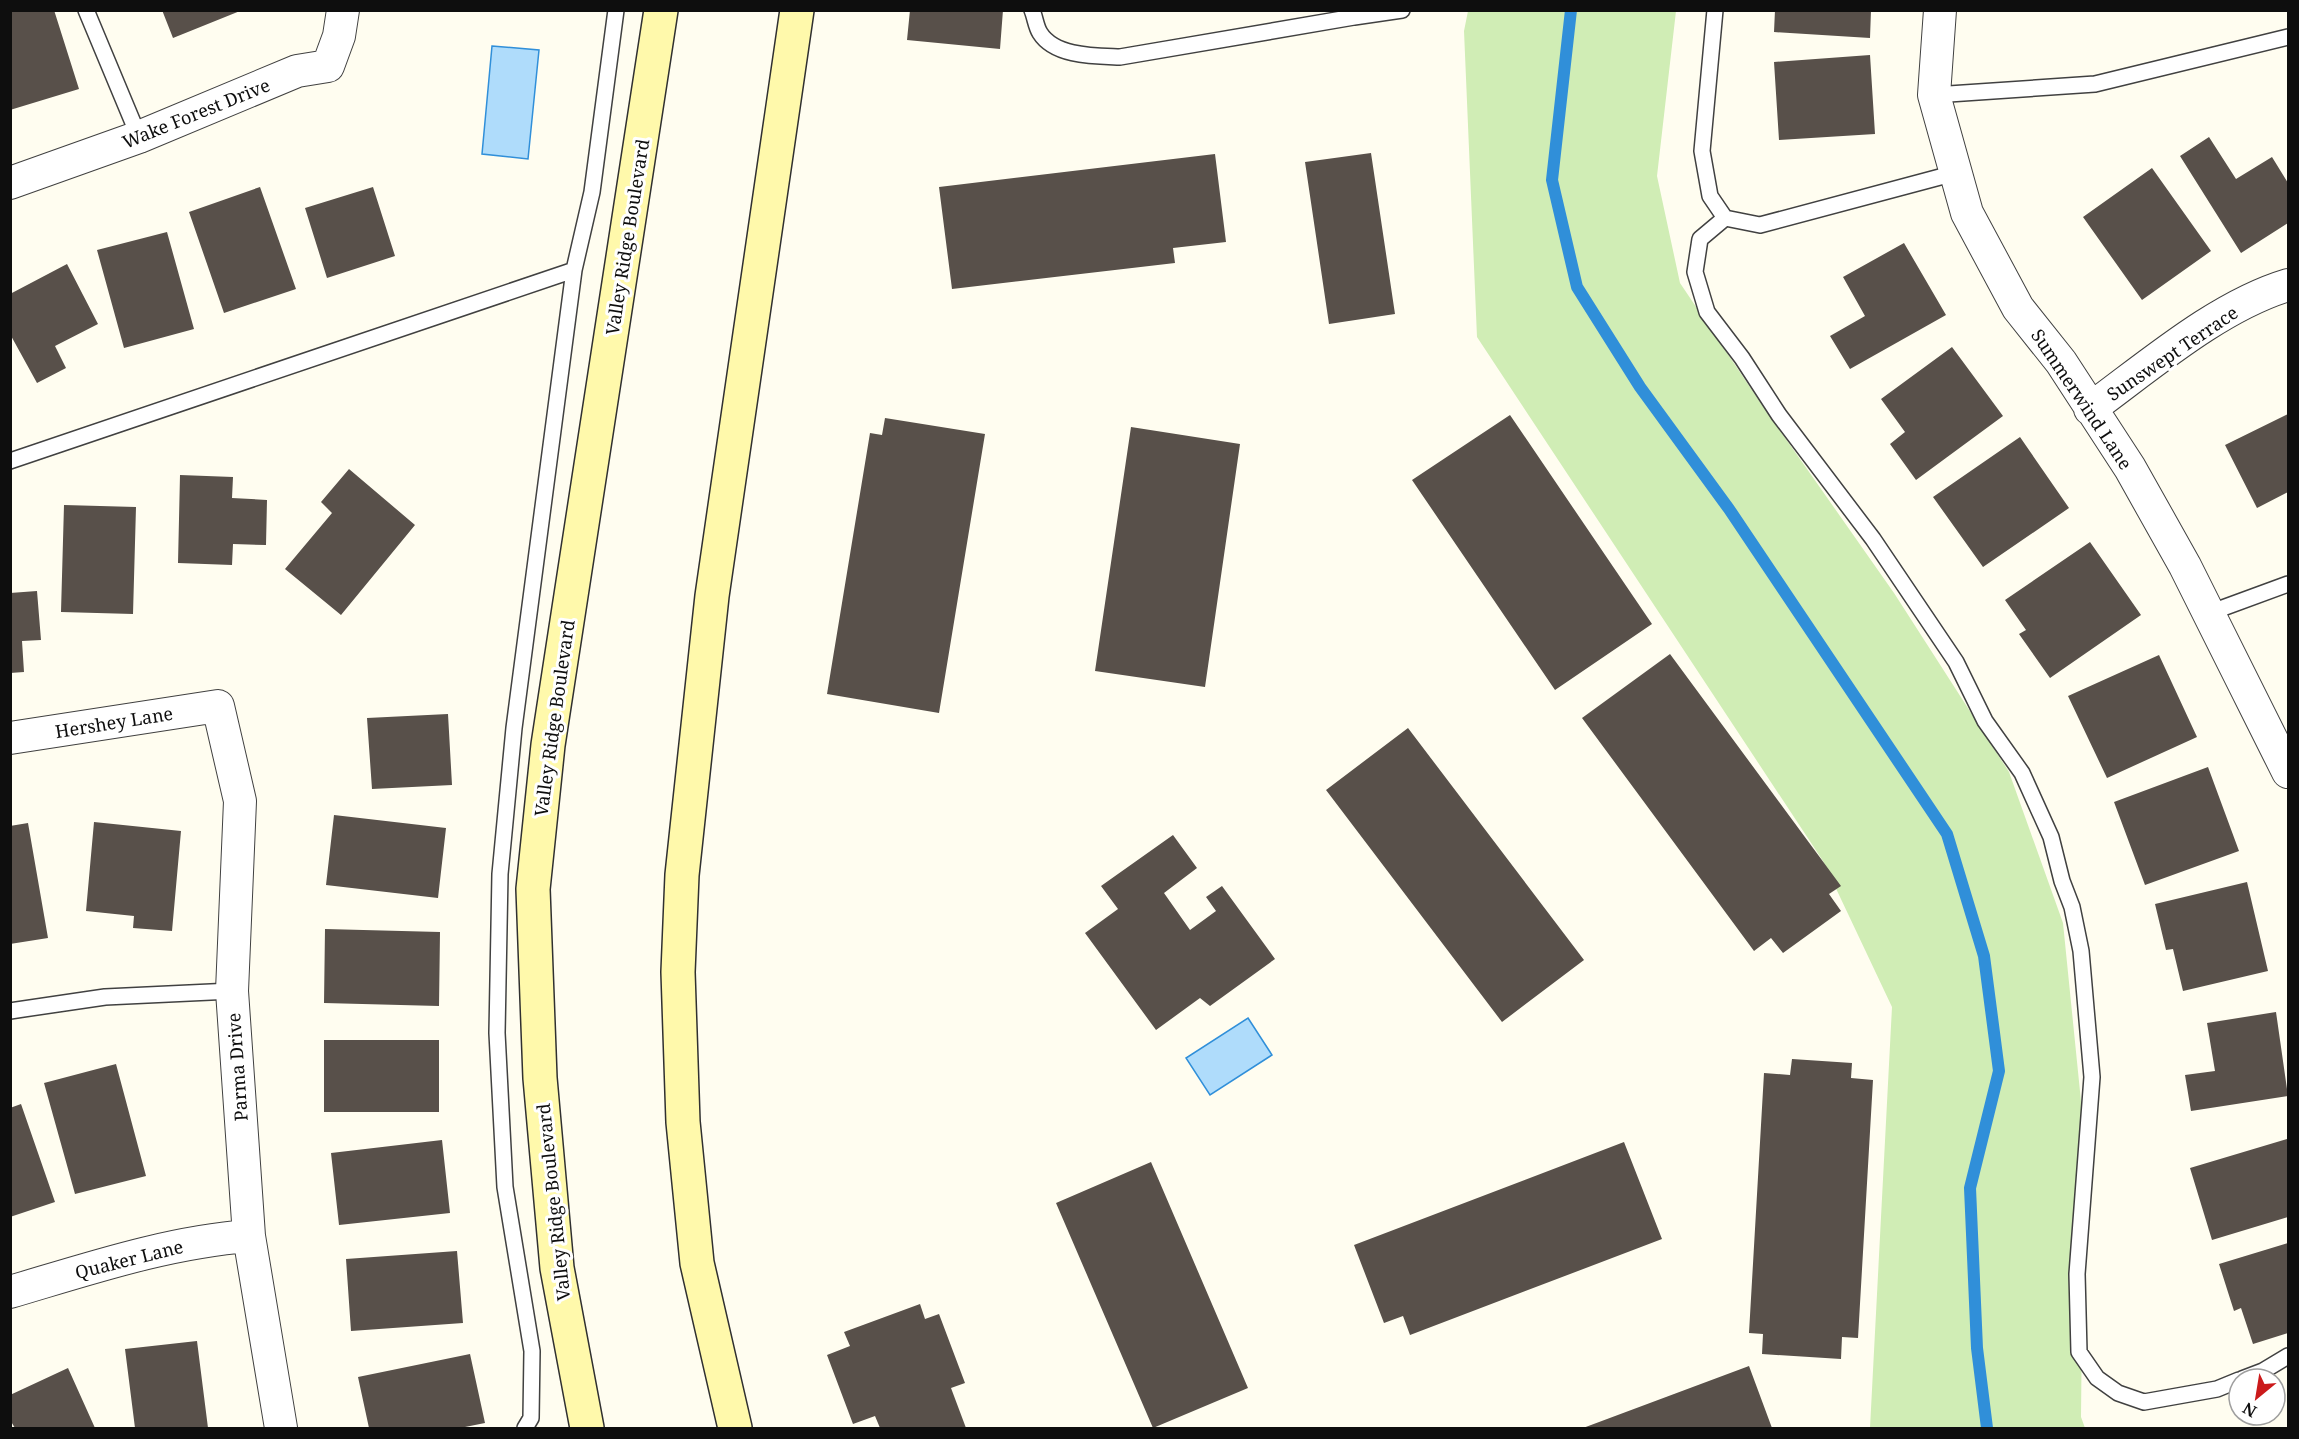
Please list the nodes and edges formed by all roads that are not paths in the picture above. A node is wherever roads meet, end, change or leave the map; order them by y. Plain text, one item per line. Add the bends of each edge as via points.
1 (86, 10) edge
2 (344, 10) edge
3 (616, 10) edge
4 (661, 10) edge
5 (797, 10) edge
6 (1032, 10) edge
7 (1402, 10) edge
8 (1715, 10) edge
9 (1941, 10) edge
10 (2289, 37) edge
11 (1934, 95) junction
12 (139, 137) junction
13 (1955, 173) junction
14 (10, 183) edge
15 (1725, 218) junction
16 (574, 270) junction
17 (2289, 285) edge
18 (2090, 409) junction
19 (10, 460) edge
20 (2289, 584) edge
21 (2209, 613) junction
22 (218, 706) joint
23 (10, 738) edge
24 (2289, 772) edge
25 (232, 991) junction
26 (10, 1011) edge
27 (249, 1236) junction
28 (10, 1292) edge
29 (2289, 1356) edge
30 (2270, 1367) edge
31 (2227, 1385) edge
32 (281, 1428) edge
33 (525, 1428) edge
34 (587, 1428) edge
35 (735, 1428) edge

1 - 12 lane
2 - 12 street, Wake Forest Drive via 328,66 297,71
3 - 16 lane via 591,192
4 - 34 main road, Valley Ridge Boulevard via 548,745 533,890 540,1078 556,1268
5 - 35 main road via 712,596 682,874 678,972 683,1122 698,1263
6 - 7 lane via 1041,34 1060,49 1086,56 1120,57
8 - 15 lane via 1701,151 1710,196
9 - 11 street, Summerwind Lane
10 - 11 lane via 2095,84
11 - 13 street, Summerwind Lane
12 - 14 street, Wake Forest Drive
13 - 15 lane via 1760,225
13 - 18 street, Summerwind Lane via 1968,213 2018,308 2061,362
15 - 31 lane via 1700,239 1695,272 1707,312 1873,539 1956,662 1985,721 2022,773 2051,837 2081,951 2091,1065 2077,1274 2079,1352 2097,1378 2118,1393 2144,1402
16 - 19 lane
16 - 33 lane via 514,728 500,874 496,1033 505,1187 532,1351 531,1418
17 - 18 street, Sunswept Terrace via 2235,309 2186,339
18 - 21 street, Summerwind Lane via 2130,468
20 - 21 lane
21 - 24 street, Summerwind Lane
22 - 23 street, Hershey Lane
22 - 25 street, Parma Drive via 240,801
25 - 26 lane via 105,997
25 - 27 street, Parma Drive
27 - 28 street, Quaker Lane via 210,1239
27 - 32 street, Parma Drive
29 - 30 lane

